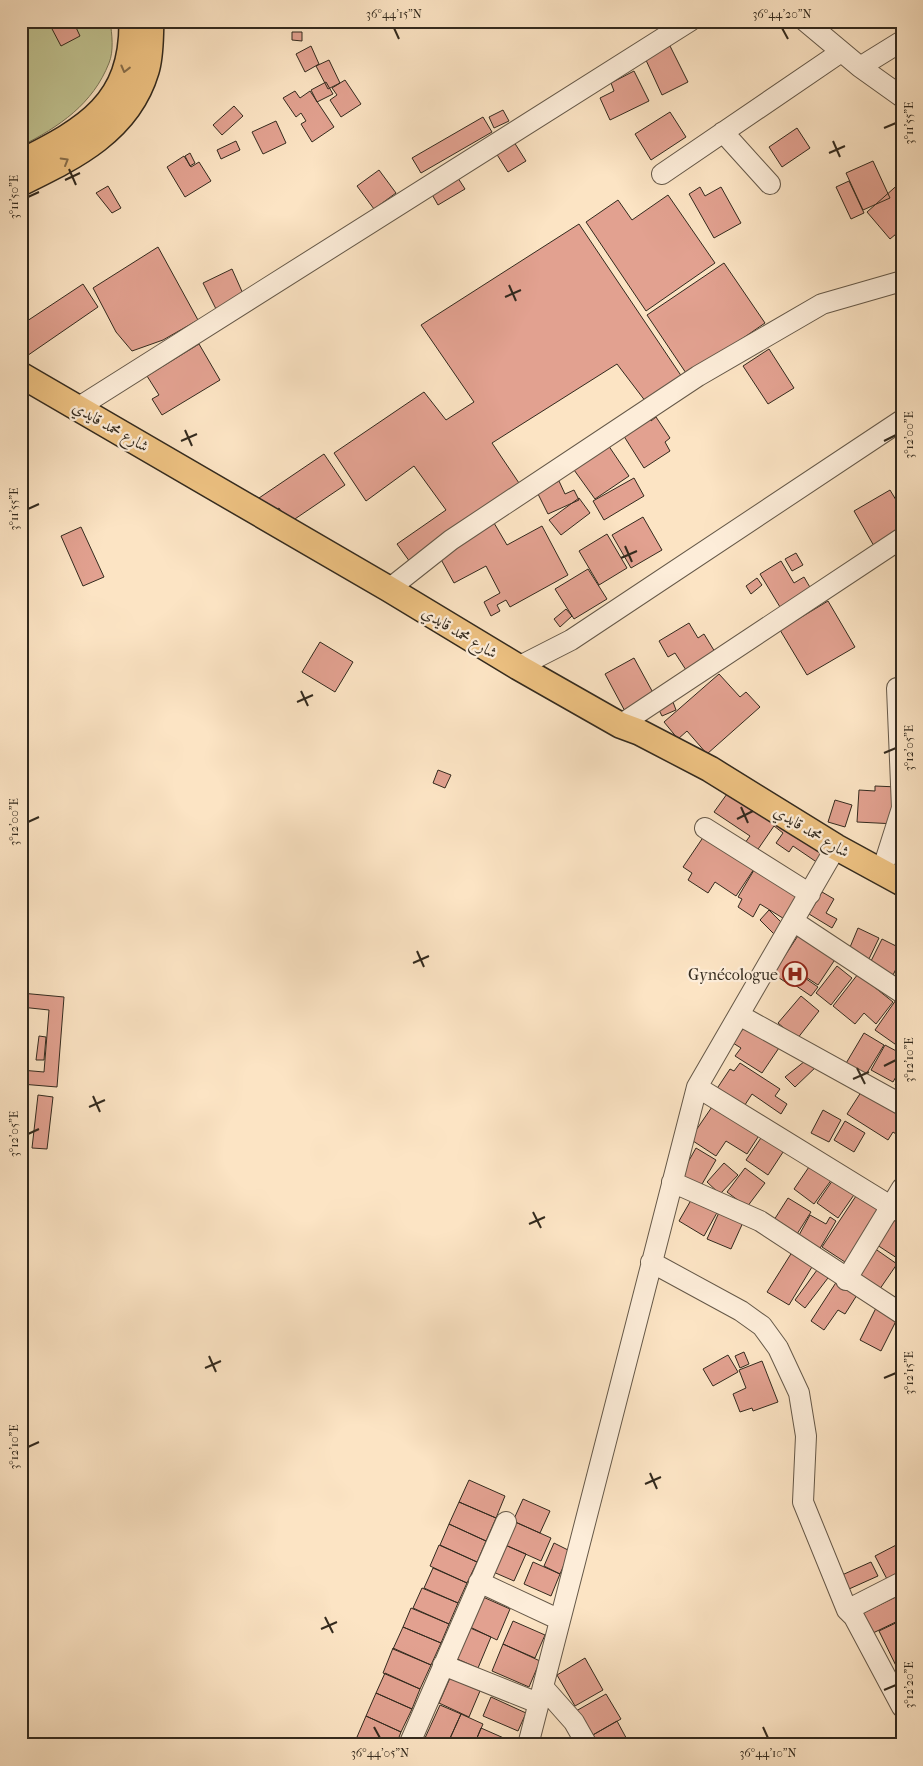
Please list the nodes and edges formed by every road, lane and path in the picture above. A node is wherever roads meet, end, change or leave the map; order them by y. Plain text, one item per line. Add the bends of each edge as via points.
1 (132, 21) edge
2 (151, 21) edge
3 (690, 21) edge
4 (805, 21) edge
5 (902, 40) edge
6 (841, 52) junction
7 (860, 67) junction
8 (902, 97) edge
9 (723, 132) junction
10 (21, 162) edge
11 (662, 174) dead end
12 (21, 184) edge
13 (770, 184) dead end
14 (902, 281) edge
15 (21, 375) edge
16 (79, 407) junction
17 (902, 420) edge
18 (902, 538) edge
19 (389, 589) junction
20 (518, 667) junction
21 (897, 688) dead end
22 (620, 725) junction
23 (705, 828) dead end
24 (836, 847) junction
25 (892, 877) edge
26 (810, 894) junction
27 (793, 921) junction
28 (902, 993) edge
29 (739, 1015) junction
30 (697, 1087) junction
31 (902, 1105) edge
32 (672, 1182) junction
33 (902, 1188) edge
34 (896, 1210) edge
35 (651, 1262) junction
36 (846, 1280) junction
37 (902, 1314) edge
38 (506, 1522) dead end
39 (479, 1582) junction
40 (902, 1582) edge
41 (847, 1610) junction
42 (560, 1620) junction
43 (443, 1665) junction
44 (895, 1682) edge
45 (540, 1695) junction
46 (902, 1707) edge
47 (409, 1745) edge
48 (528, 1745) edge
49 (587, 1745) edge

1 -> 10 main road via 132,43 122,81 97,116 69,138
12 -> 2 main road via 89,146 114,126 131,106 146,70
3 - 16 street
4 - 6 street
5 - 7 street
6 - 7 street
6 - 9 street
7 - 8 street
9 - 11 street
9 - 13 street
14 - 19 street via 822,304 698,376 451,540
15 - 16 main road, شارع محمد قايدي
16 - 19 main road, شارع محمد قايدي
17 - 20 street via 571,640
18 - 22 street
19 - 20 main road, شارع محمد قايدي
20 - 22 main road, شارع محمد قايدي
21 - 25 street via 902,808
22 - 24 main road, شارع محمد قايدي via 710,769
23 - 26 street
24 - 25 main road, شارع محمد قايدي
24 - 26 street
26 - 27 street
27 - 28 street
27 - 29 street
29 - 30 street
29 - 31 street
30 - 32 street
30 - 34 street
32 - 35 street
32 - 36 street via 760,1221
33 - 34 street
34 - 36 street
35 - 41 street via 741,1311 762,1326 778,1348 798,1393 806,1436 803,1502
35 - 42 street
36 - 37 street
38 - 39 street
39 - 42 street
39 - 43 street
40 - 41 street
41 - 44 street
42 - 45 street
43 - 45 street
43 - 47 street
44 - 46 street
45 - 48 street
45 - 49 street via 574,1722

